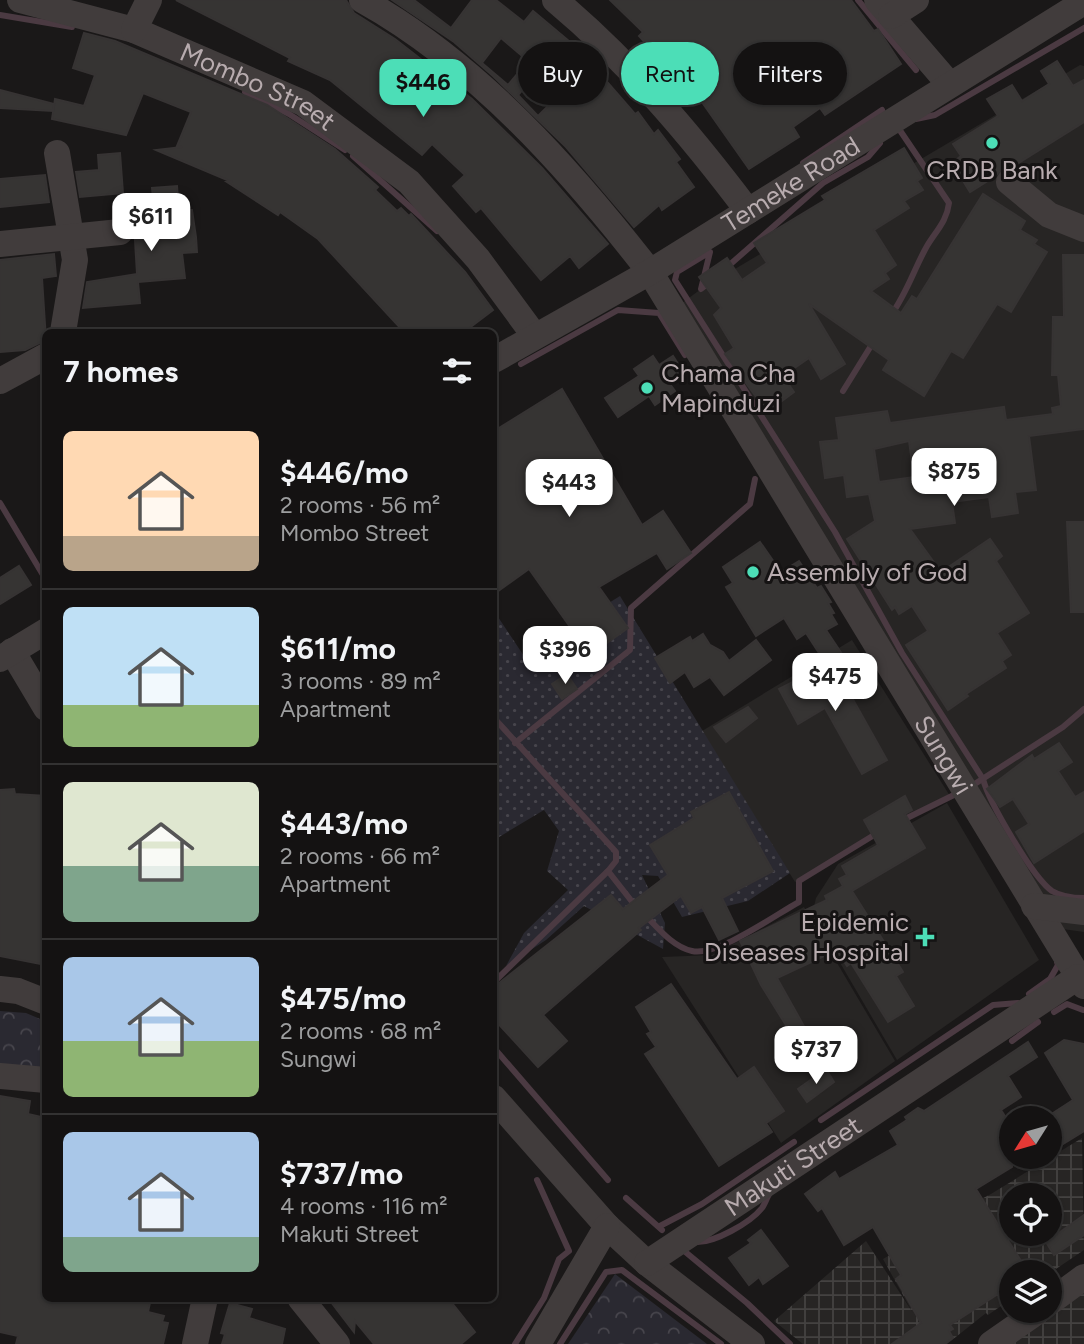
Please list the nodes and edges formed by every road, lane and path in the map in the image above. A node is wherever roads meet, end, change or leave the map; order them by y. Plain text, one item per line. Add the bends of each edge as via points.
1 (20, 0) edge
2 (149, 0) edge
3 (362, 0) edge
4 (555, 0) edge
5 (916, 0) edge
6 (1084, 2) edge
7 (884, 8) edge
8 (134, 30) junction
9 (950, 85) junction
10 (57, 153) dead end
11 (1009, 182) dead end
12 (748, 211) junction
13 (1084, 229) edge
14 (120, 232) dead end
15 (73, 236) junction
16 (0, 244) edge
17 (650, 272) junction
18 (64, 329) edge
19 (534, 335) junction
20 (42, 358) edge
21 (497, 358) edge
22 (0, 381) edge
23 (42, 633) edge
24 (6, 655) edge
25 (42, 703) edge
26 (1034, 906) junction
27 (1084, 912) edge
28 (1084, 922) edge
29 (1061, 949) junction
30 (1081, 981) edge
31 (0, 989) edge
32 (42, 1000) edge
33 (0, 1076) edge
34 (42, 1080) edge
35 (497, 1101) edge
36 (607, 1226) junction
37 (647, 1263) junction
38 (1084, 1277) edge
39 (1062, 1293) edge
40 (204, 1302) edge
41 (303, 1302) edge
42 (1021, 1323) edge
43 (195, 1344) edge
44 (337, 1344) edge
45 (538, 1344) edge
46 (752, 1344) edge
47 (991, 1344) edge

1 - 8 street, Mombo Street
2 - 8 street
3 - 17 street, Sungwi via 431,43 524,126 591,196
4 - 12 street via 589,28 686,130
5 - 7 street
6 - 9 street, Temeke Road
7 - 9 street
8 - 19 street, Mombo Street via 303,103 409,182 478,259
9 - 12 street, Temeke Road
10 - 15 street
11 - 13 street via 1049,215
12 - 17 street, Temeke Road
14 - 15 street
15 - 16 street
15 - 18 street via 75,260
17 - 19 street, Temeke Road
17 - 26 street, Sungwi
19 - 21 street, Temeke Road
20 - 22 street
23 - 24 street
24 - 25 street
26 - 27 street
26 - 29 street, Sungwi
28 - 29 street
29 - 30 street, Sungwi
30 - 37 street, Makuti Street
31 - 32 street
33 - 34 street
35 - 36 street
36 - 37 street
36 - 45 street
37 - 46 street
38 - 39 street
40 - 43 street
41 - 44 street
42 - 47 street

